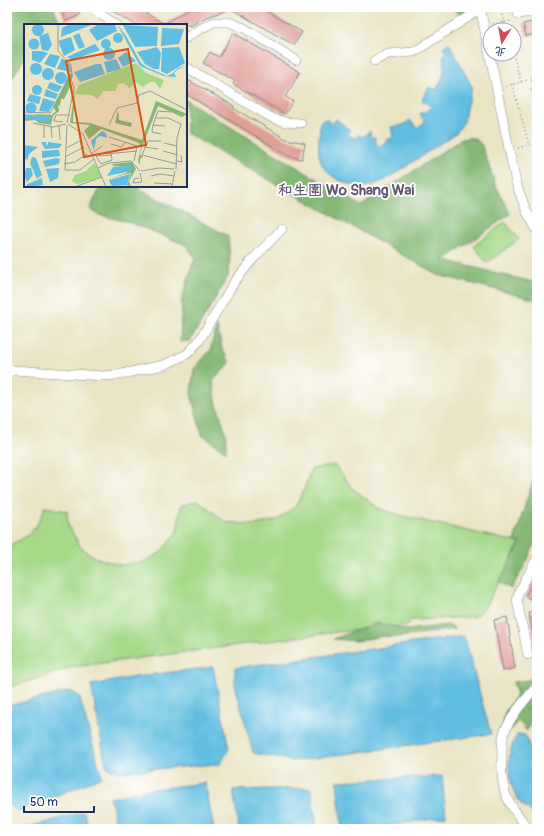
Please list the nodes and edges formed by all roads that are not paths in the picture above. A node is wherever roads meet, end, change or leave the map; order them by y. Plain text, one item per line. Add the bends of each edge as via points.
1 (89, 7) edge
2 (480, 8) edge
3 (537, 11) edge
4 (515, 18) road end
5 (115, 24) edge
6 (187, 37) edge
7 (296, 60) dead end
8 (374, 61) dead end
9 (187, 68) edge
10 (301, 123) dead end
11 (282, 229) dead end
12 (537, 230) edge
13 (7, 373) edge
14 (537, 558) edge
15 (528, 655) dead end
16 (537, 686) edge
17 (529, 829) edge

1 - 5 street
2 - 8 street via 414,52 388,54
2 - 12 street via 516,183
3 - 4 street
6 - 7 street via 206,25 230,22
9 - 10 street via 272,118
11 - 13 street via 235,280 199,341 187,354 164,365 117,375 14,370
14 - 15 street via 517,600
16 - 17 street via 518,708 504,732 502,750 501,774 506,797

